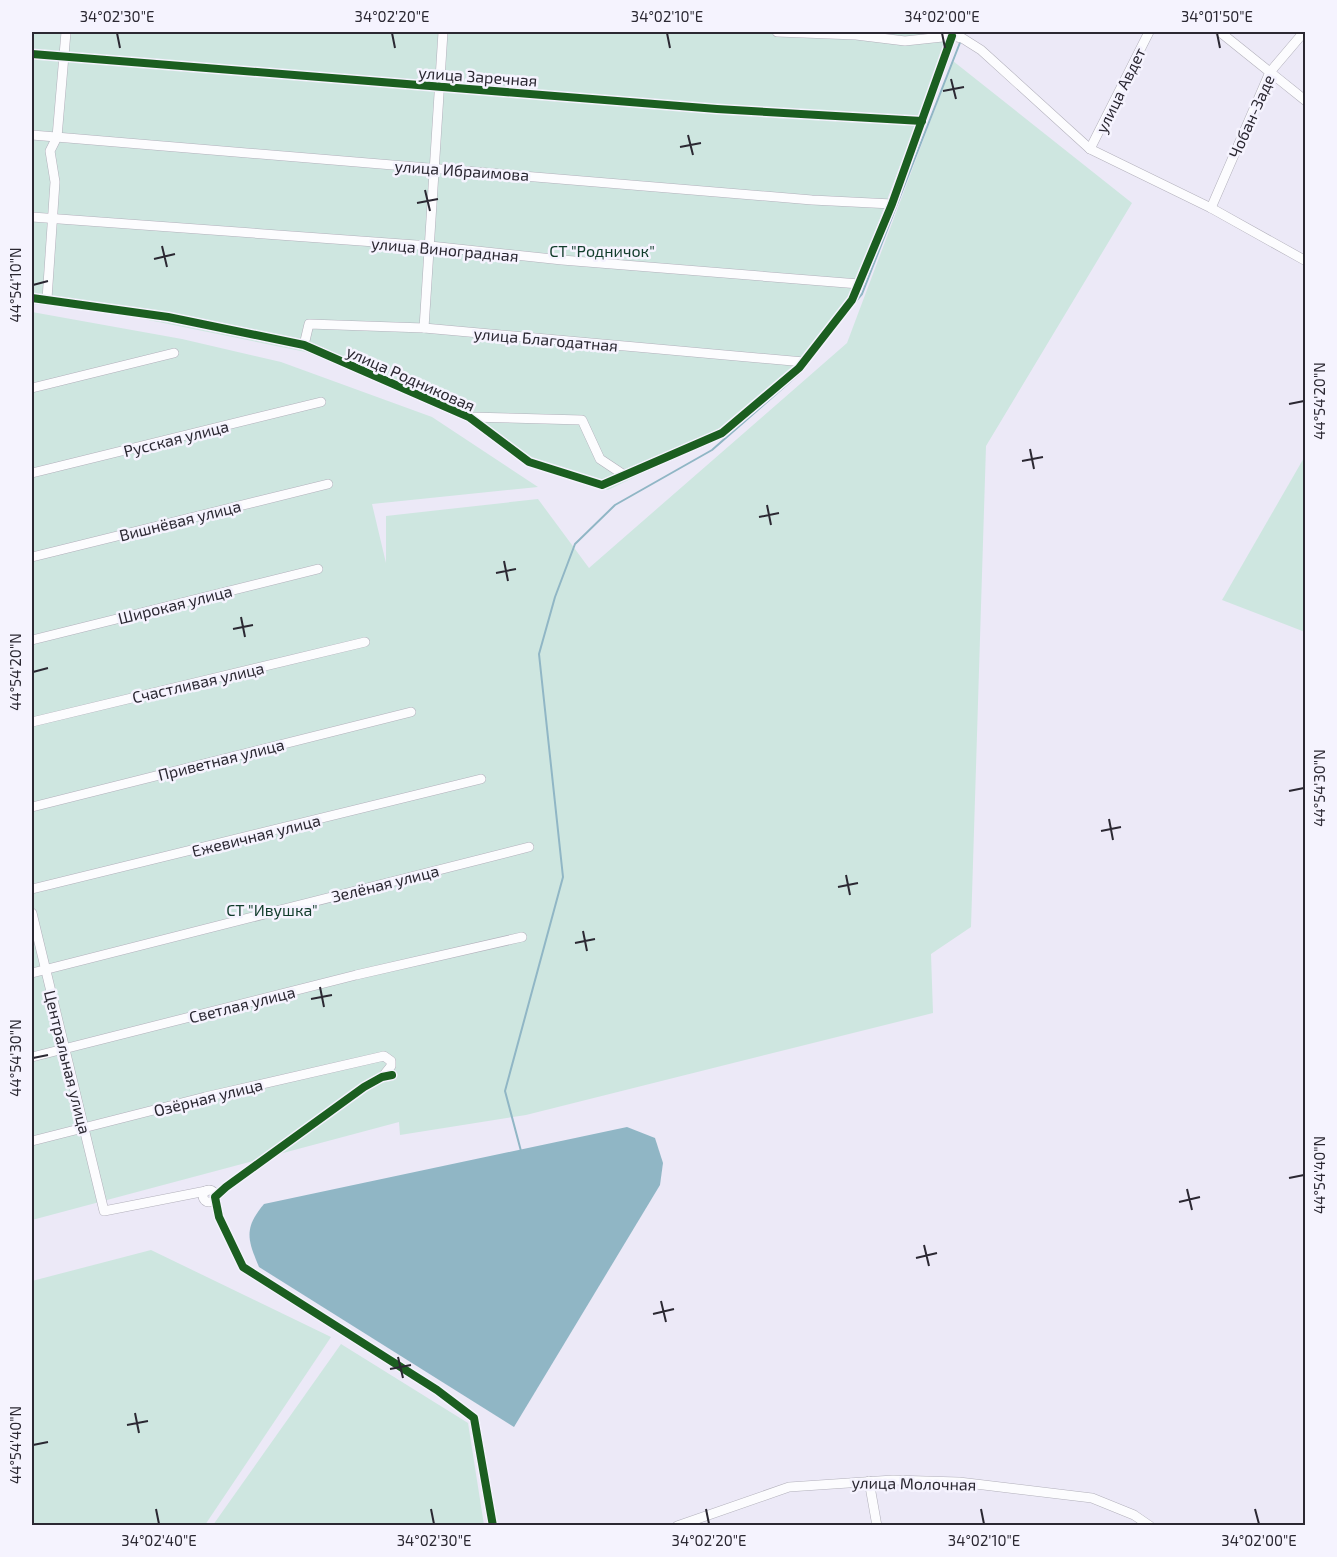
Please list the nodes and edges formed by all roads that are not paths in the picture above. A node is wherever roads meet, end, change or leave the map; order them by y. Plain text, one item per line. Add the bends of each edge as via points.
1 (66, 32) edge
2 (443, 32) edge
3 (777, 32) edge
4 (970, 32) edge
5 (1149, 32) edge
6 (1220, 32) edge
7 (1304, 32) edge
8 (957, 37) junction
9 (32, 54) edge
10 (64, 57) junction
11 (1270, 72) junction
12 (438, 87) junction
13 (1305, 101) edge
14 (922, 121) junction
15 (32, 135) edge
16 (57, 137) junction
17 (1090, 149) junction
18 (434, 169) junction
19 (892, 204) junction
20 (1210, 208) junction
21 (32, 217) edge
22 (51, 218) junction
23 (430, 246) junction
24 (1305, 261) edge
25 (859, 284) junction
26 (32, 298) edge
27 (47, 299) junction
28 (424, 328) junction
29 (304, 345) junction
30 (174, 353) dead end
31 (804, 362) junction
32 (32, 388) edge
33 (321, 402) dead end
34 (469, 417) junction
35 (32, 473) edge
36 (624, 475) junction
37 (328, 484) dead end
38 (32, 557) edge
39 (318, 569) dead end
40 (32, 640) edge
41 (365, 642) dead end
42 (411, 712) dead end
43 (32, 722) edge
44 (481, 779) dead end
45 (32, 807) edge
46 (529, 847) dead end
47 (32, 889) edge
48 (32, 913) edge
49 (522, 937) dead end
50 (45, 970) junction
51 (32, 973) edge
52 (65, 1049) junction
53 (32, 1057) edge
54 (392, 1075) dead end
55 (382, 1077) junction
56 (85, 1128) junction
57 (32, 1141) edge
58 (226, 1187) junction
59 (206, 1195) junction
60 (215, 1197) junction
61 (219, 1217) junction
62 (869, 1480) junction
63 (493, 1526) edge
64 (676, 1526) edge
65 (877, 1526) edge
66 (1150, 1526) edge

1 - 10 street
2 - 12 street
3 - 8 street via 905,40
4 - 8 street
5 - 17 street, улица Авдет
6 - 11 street
7 - 11 street, Чобан-Заде
8 - 14 street, улица Родниковая
8 - 17 street via 981,50
9 - 10 street, улица Заречная
10 - 12 street, улица Заречная
10 - 16 street
11 - 13 street
11 - 20 street, Чобан-Заде
12 - 14 street, улица Заречная
12 - 18 street
14 - 19 street, улица Родниковая
15 - 16 street, улица Ибраимова
16 - 18 street, улица Ибраимова
16 - 22 street via 50,151 55,182
17 - 20 street
18 - 19 street, улица Ибраимова
18 - 23 street
19 - 25 street, улица Родниковая
20 - 24 street
21 - 22 street, улица Виноградная
22 - 23 street, улица Виноградная
22 - 27 street
23 - 25 street, улица Виноградная
23 - 28 street
25 - 31 street, улица Родниковая via 852,300
26 - 27 street, улица Родниковая
27 - 29 street, улица Родниковая via 168,317
28 - 29 street, улица Благодатная via 309,324
28 - 31 street, улица Благодатная
29 - 34 street, улица Родниковая
30 - 32 street
31 - 36 street, улица Родниковая via 722,433
33 - 35 street, Русская улица
34 - 36 street, улица Родниковая via 529,462 602,485
34 - 36 street via 582,420 600,459
37 - 38 street, Вишнёвая улица
39 - 40 street, Широкая улица
41 - 43 street, Счастливая улица
42 - 45 street, Приветная улица
44 - 47 street, Ежевичная улица
46 - 50 street, Зелёная улица
48 - 50 street, Центральная улица
49 - 52 street, Светлая улица
50 - 51 street, Зелёная улица
50 - 52 street, Центральная улица
52 - 53 street, Светлая улица
52 - 56 street, Центральная улица
54 - 55 street
55 - 56 street, Озёрная улица via 391,1066 384,1056
55 - 58 street
56 - 57 street, Озёрная улица
56 - 59 street, Центральная улица via 104,1210 182,1194
58 - 59 street
58 - 60 street
59 - 60 street via 214,1192
59 - 61 street
60 - 61 street
61 - 63 street via 243,1267 437,1390 474,1418
62 - 64 street, улица Молочная via 789,1487
62 - 65 street
62 - 66 street, улица Молочная via 959,1482 1075,1495 1101,1500

